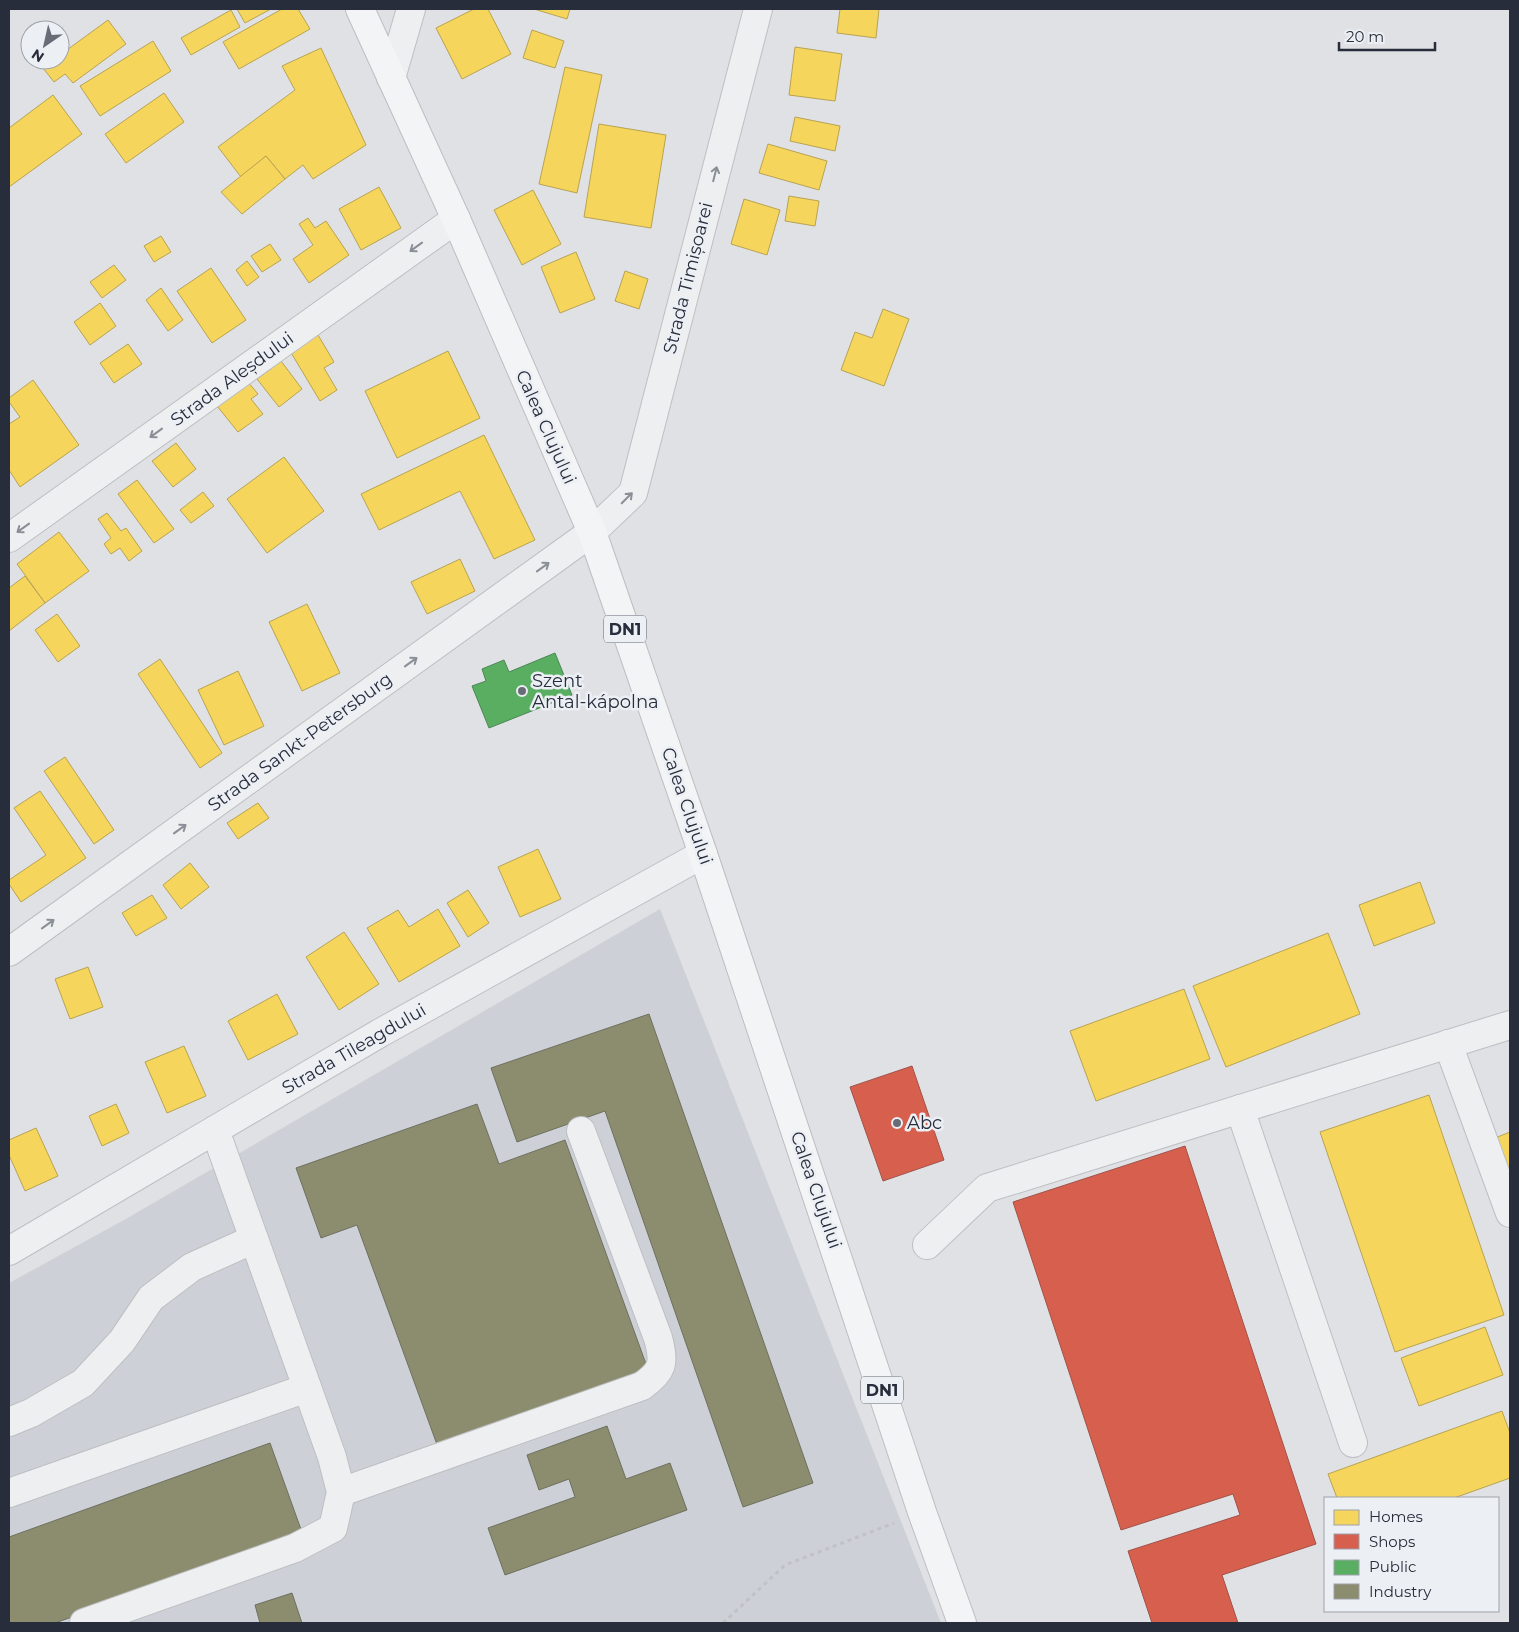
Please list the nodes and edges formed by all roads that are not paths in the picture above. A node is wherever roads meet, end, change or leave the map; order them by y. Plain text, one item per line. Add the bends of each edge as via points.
1 (360, 9) edge
2 (411, 9) edge
3 (758, 9) edge
4 (391, 78) junction
5 (456, 219) junction
6 (592, 532) junction
7 (9, 538) edge
8 (703, 854) junction
9 (9, 952) edge
10 (1510, 1024) edge
11 (1448, 1044) junction
12 (1240, 1109) junction
13 (215, 1130) junction
14 (582, 1131) dead end
15 (1510, 1213) edge
16 (254, 1239) junction
17 (927, 1245) dead end
18 (9, 1251) edge
19 (307, 1388) junction
20 (9, 1422) edge
21 (1353, 1443) dead end
22 (341, 1492) junction
23 (9, 1493) edge
24 (84, 1623) edge
25 (962, 1623) edge

1 - 4 main road, Calea Clujului / DN1
2 - 4 street
6 -> 3 street, Strada Timișoarei via 633,493
4 - 5 main road, Calea Clujului / DN1
5 - 6 main road, Calea Clujului / DN1
5 -> 7 street, Strada Aleșdului
6 - 8 main road, Calea Clujului / DN1
9 -> 6 street, Strada Sankt-Petersburg
8 - 13 street, Strada Tileagdului via 380,1033
8 - 25 main road, Calea Clujului / DN1
10 - 11 street
11 - 12 street
11 - 15 street
12 - 17 street via 987,1188
12 - 21 street
13 - 16 street
13 - 18 street, Strada Tileagdului
14 - 22 street via 658,1338 662,1368 642,1386
16 - 19 street
16 - 20 street via 192,1267 151,1298 122,1341 83,1383
19 - 22 street
19 - 23 street
22 - 24 street via 333,1528 295,1548

